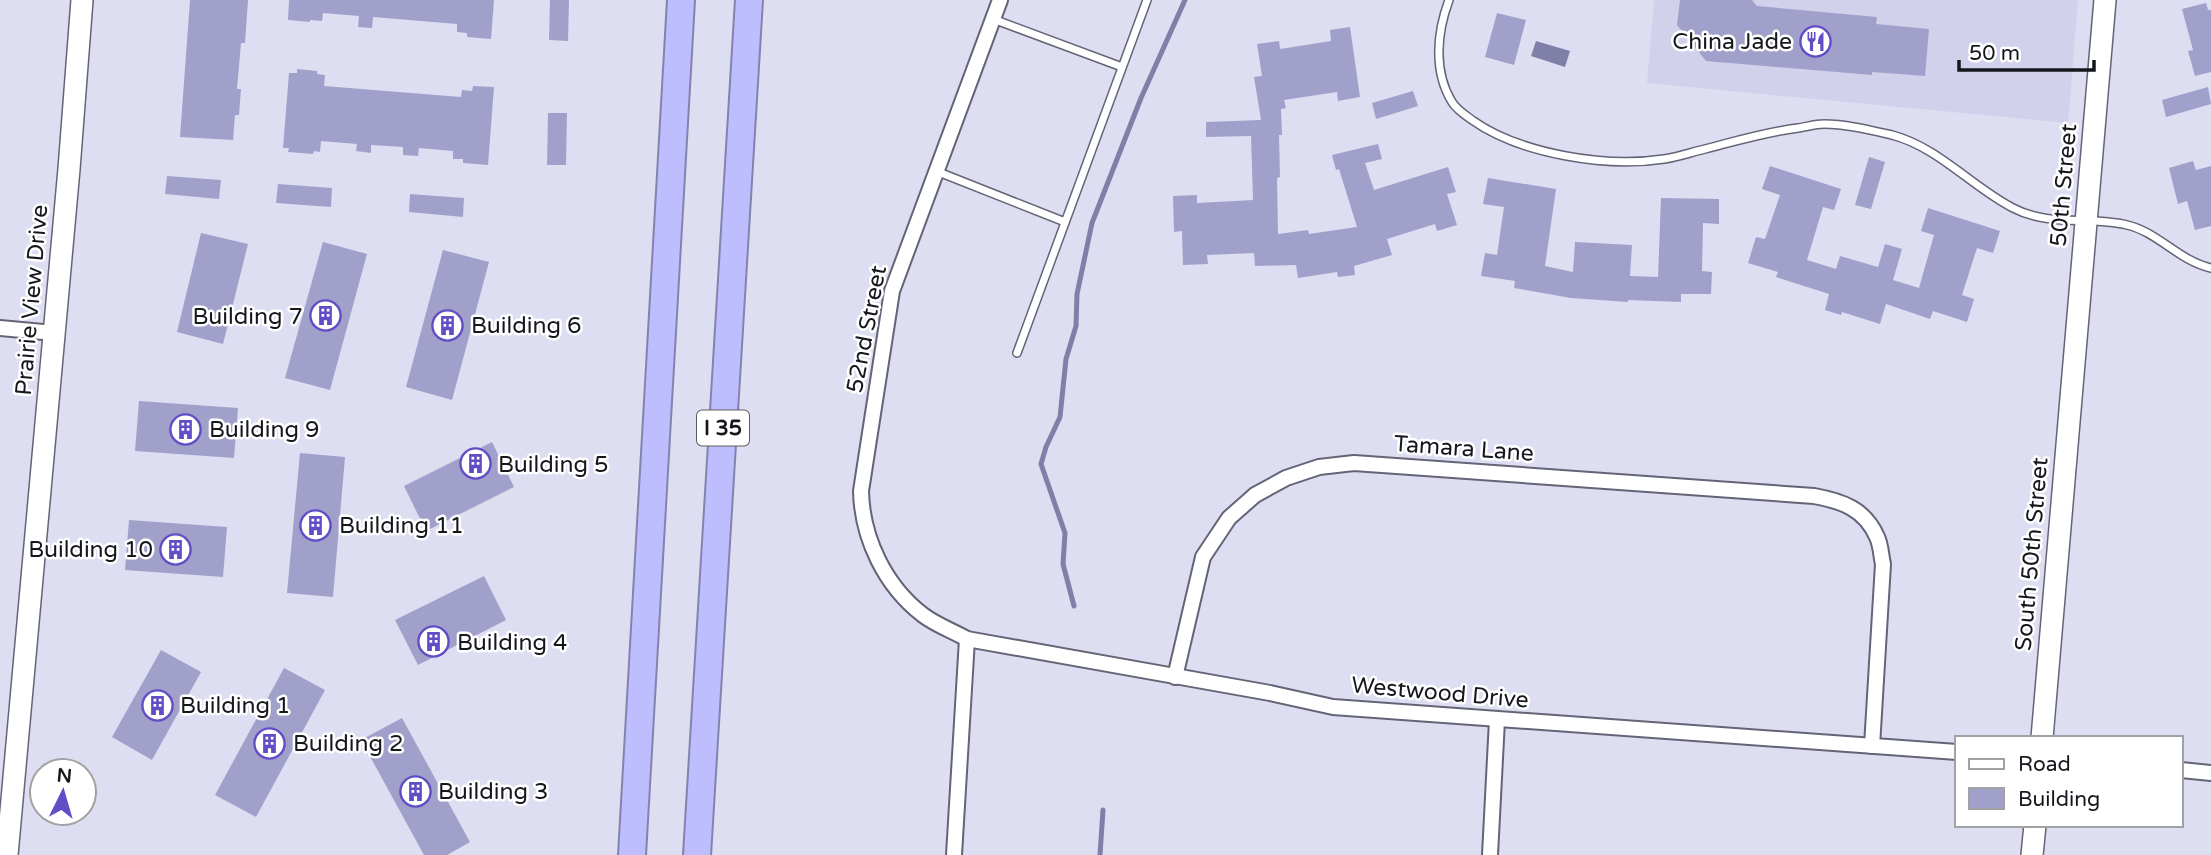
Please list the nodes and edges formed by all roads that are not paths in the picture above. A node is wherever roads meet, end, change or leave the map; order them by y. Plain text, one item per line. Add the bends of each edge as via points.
1 (82, 0) edge
2 (681, 0) edge
3 (749, 0) edge
4 (1000, 0) edge
5 (1147, 0) edge
6 (1449, 0) edge
7 (2105, 0) edge
8 (993, 19) junction
9 (1122, 67) junction
10 (935, 171) junction
11 (2086, 221) junction
12 (1065, 222) junction
13 (2211, 268) edge
14 (0, 328) edge
15 (54, 333) junction
16 (1017, 353) dead end
17 (2073, 375) joint
18 (930, 619) joint
19 (967, 639) junction
20 (1175, 677) junction
21 (1497, 720) junction
22 (2042, 736) edge
23 (1871, 746) junction
24 (1955, 752) edge
25 (2183, 770) edge
26 (2211, 773) edge
27 (2035, 827) edge
28 (7, 855) edge
29 (632, 855) edge
30 (697, 855) edge
31 (954, 855) edge
32 (1490, 855) edge
33 (2032, 855) edge

1 - 15 street, Prairie View Drive
2 - 29 highway
3 - 30 highway, I 35
4 - 8 street, 52nd Street
5 - 9 lane
6 - 11 lane via 1439,46 1446,89 1453,104 1467,116 1508,141 1609,161 1664,159 1770,132 1823,124 1861,128 1911,142 2017,210 2041,219
7 - 11 street, 50th Street
8 - 9 lane
8 - 10 street, 52nd Street
9 - 12 lane
10 - 12 lane
10 - 18 street, 52nd Street via 892,291 861,491 868,537 878,560 893,585
11 - 13 lane via 2128,225
11 - 17 street, 50th Street
12 - 16 lane
14 - 15 street
15 - 28 street, Prairie View Drive
17 - 22 street, South 50th Street
18 - 19 street, Westwood Drive
19 - 20 street, Westwood Drive
19 - 31 street
20 - 21 street, Westwood Drive via 1333,706
20 - 23 street, Tamara Lane via 1203,557 1229,518 1270,485 1319,467 1354,463 1814,496 1839,500 1862,514 1878,537 1883,564
21 - 23 street, Westwood Drive
21 - 32 street
23 - 24 street, Westwood Drive
25 - 26 street
27 - 33 street

